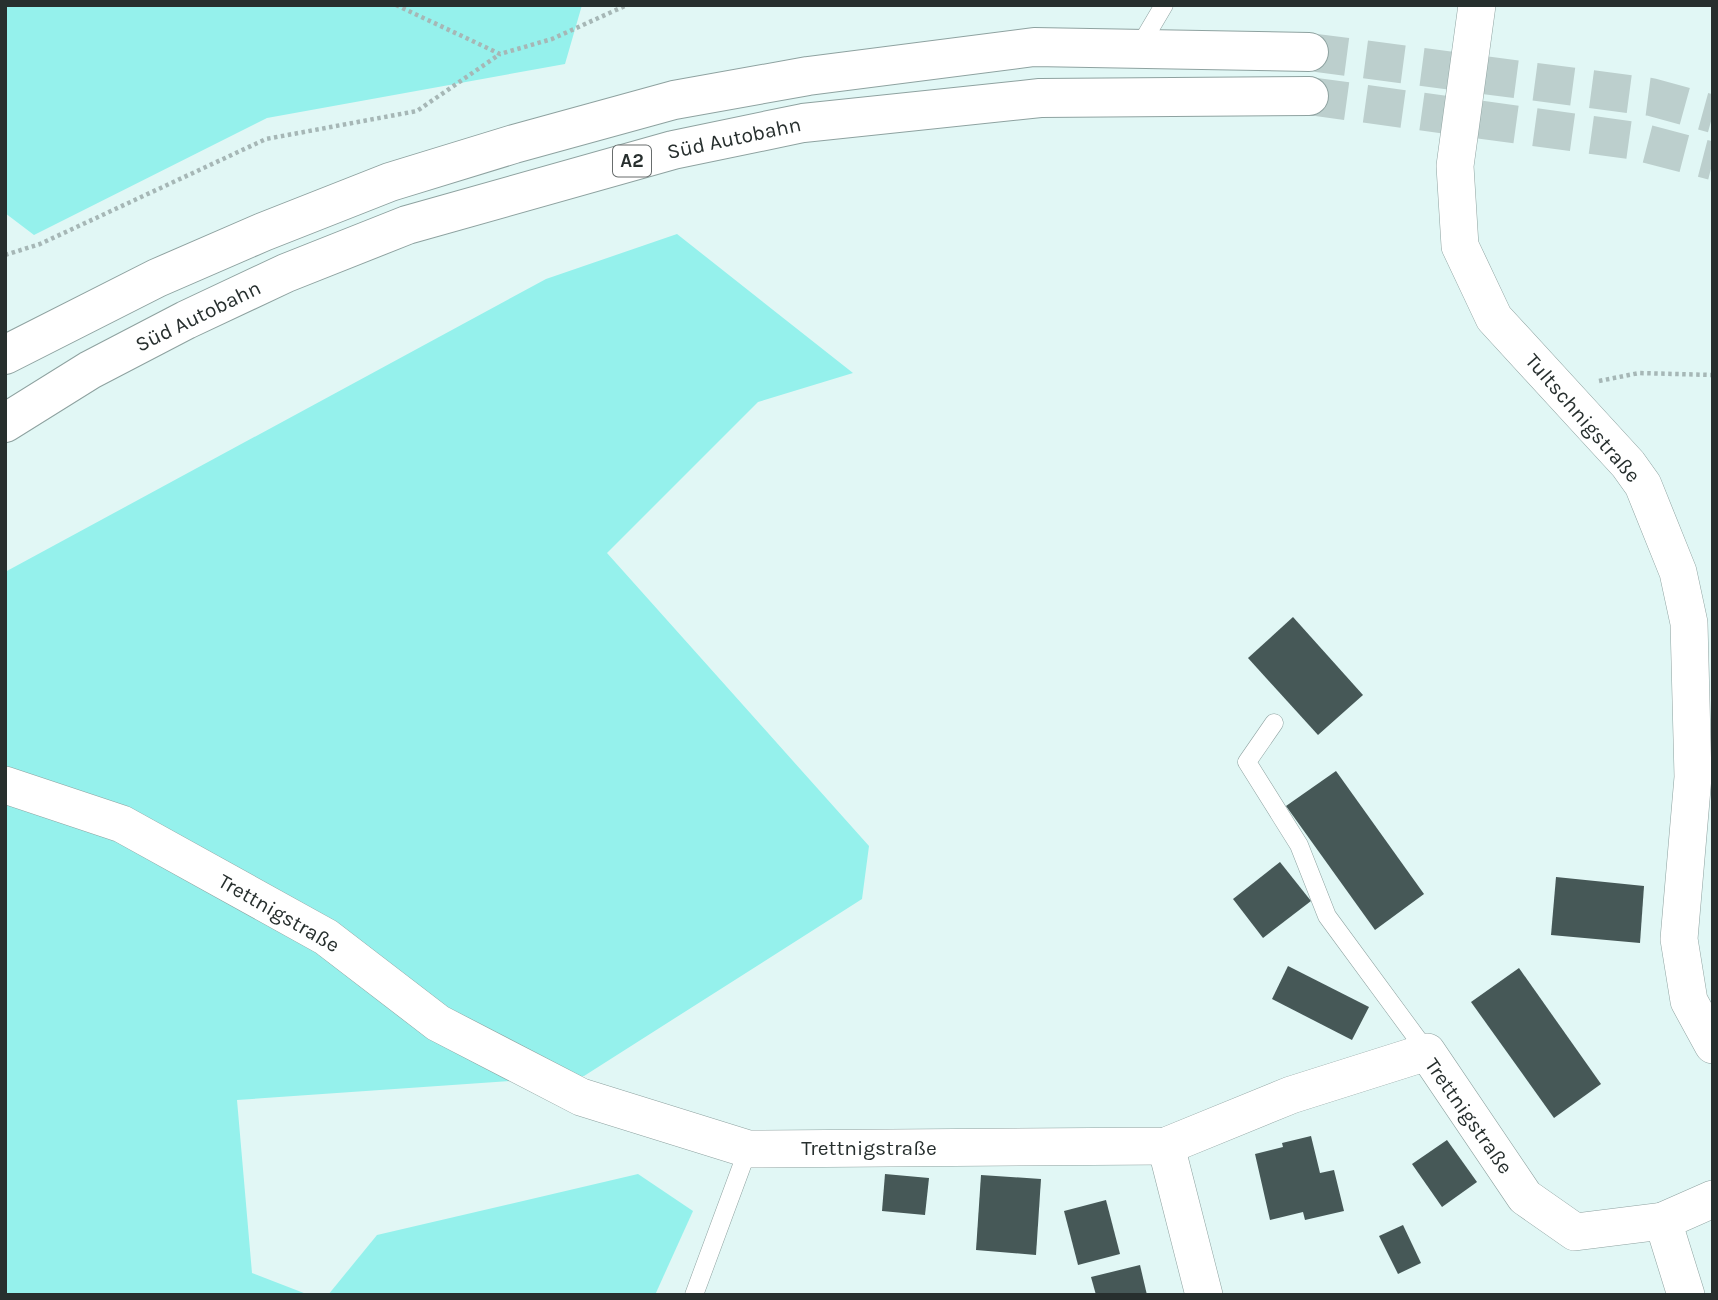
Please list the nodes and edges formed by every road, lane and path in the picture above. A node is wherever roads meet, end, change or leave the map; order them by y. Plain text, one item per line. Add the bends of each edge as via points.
1 (396, 5) edge
2 (627, 5) edge
3 (1164, 5) edge
4 (1477, 5) edge
5 (1138, 49) junction
6 (1309, 52) tunnel mouth
7 (500, 54) junction
8 (1309, 96) tunnel mouth
9 (5, 255) edge
10 (5, 355) edge
11 (1713, 375) edge
12 (1560, 389) junction
13 (5, 423) edge
14 (1275, 723) dead end
15 (5, 785) edge
16 (1713, 1045) edge
17 (1427, 1052) junction
18 (1166, 1146) junction
19 (748, 1149) junction
20 (1713, 1199) edge
21 (1663, 1221) junction
22 (694, 1295) edge
23 (1204, 1295) edge
24 (1686, 1295) edge

1 - 7 path
2 - 7 path via 552,39
3 - 5 lane
4 - 12 street, Tultschnigstraße via 1455,166 1460,246 1494,318
5 - 6 highway, A2
5 - 10 highway, A2 via 1034,47 808,76 648,107 390,182 156,278
7 - 9 path via 417,111 266,139 40,244
8 - 13 highway, Süd Autobahn / A2 via 1040,98 803,124 673,150 408,225 286,273 90,370
11 - 12 path via 1640,373
12 - 16 street, Tultschnigstraße via 1643,485 1678,572 1689,623 1693,777 1679,939 1689,1001
14 - 17 lane via 1247,762 1299,845 1327,916
15 - 19 street, Trettnigstraße via 122,824 326,937 439,1023 581,1097
17 - 18 street, Trettnigstraße via 1291,1095
17 - 21 street, Trettnigstraße via 1525,1197 1575,1232
18 - 19 street, Trettnigstraße
18 - 23 street
19 - 22 lane
20 - 21 street, Trettnigstraße
21 - 24 street

